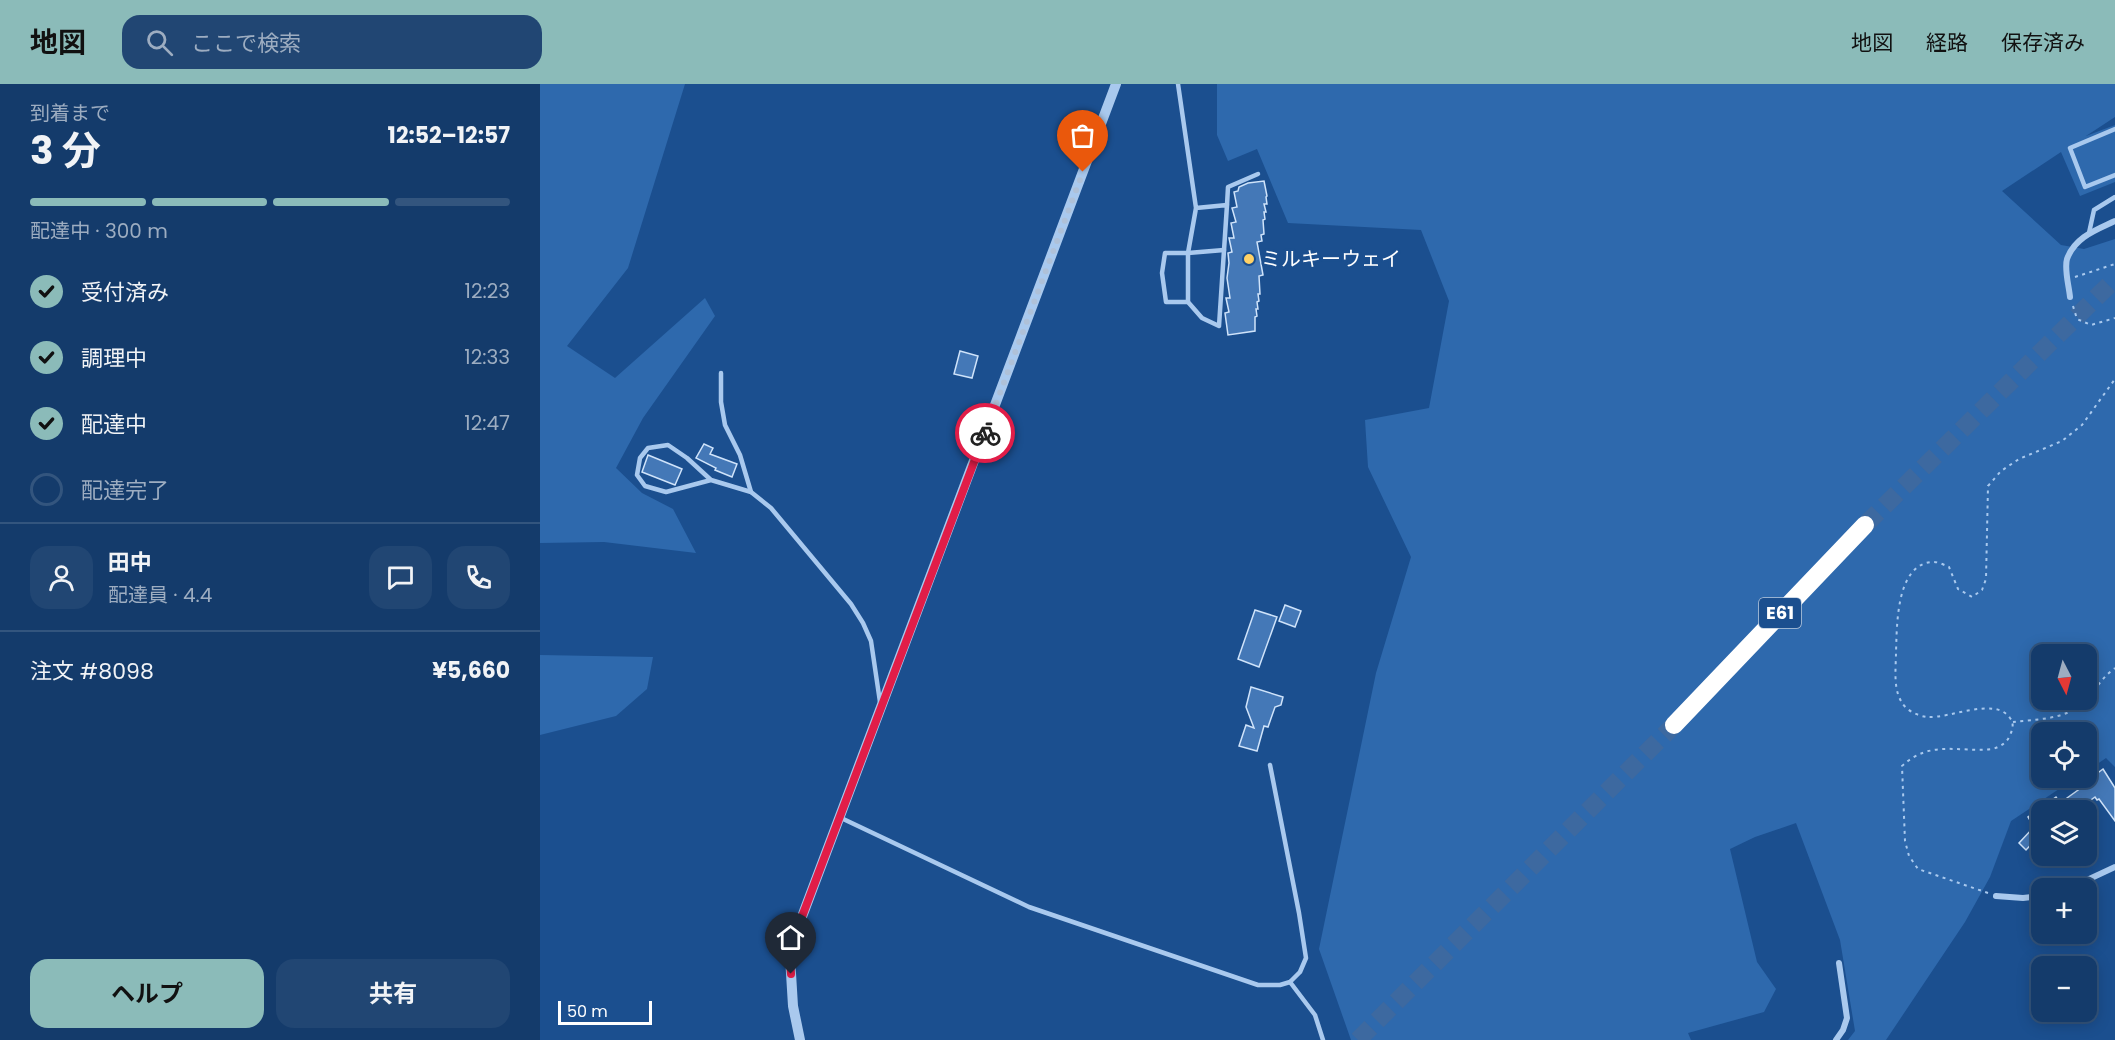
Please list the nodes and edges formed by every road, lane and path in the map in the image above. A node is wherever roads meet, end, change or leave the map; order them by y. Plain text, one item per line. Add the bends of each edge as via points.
1 (1116, 84) edge
2 (1178, 84) edge
3 (2115, 129) edge
4 (1258, 174) dead end
5 (2115, 175) edge
6 (2115, 197) edge
7 (1227, 205) junction
8 (1196, 208) junction
9 (2115, 221) edge
10 (2089, 233) junction
11 (1224, 250) junction
12 (1188, 254) junction
13 (2115, 264) edge
14 (2068, 279) junction
15 (2070, 297) joint
16 (1188, 302) junction
17 (2115, 318) edge
18 (721, 373) dead end
19 (2115, 379) edge
20 (711, 480) junction
21 (751, 492) junction
22 (1865, 525) tunnel mouth
23 (2115, 668) edge
24 (881, 704) junction
25 (2013, 722) junction
26 (1674, 725) tunnel mouth
27 (1270, 765) dead end
28 (839, 817) junction
29 (2115, 867) edge
30 (2091, 878) edge
31 (1996, 896) joint
32 (2031, 897) edge
33 (1839, 963) dead end
34 (1290, 982) junction
35 (800, 1040) edge
36 (1323, 1040) edge
37 (1836, 1040) edge

1 - 24 street
2 - 8 lane
3 - 5 lane via 2070,148 2085,187
4 - 7 lane via 1228,187
6 - 10 lane via 2094,210
7 - 8 lane
7 - 11 lane
8 - 12 lane
9 - 10 street
10 - 14 street via 2066,260
11 - 12 lane
11 - 16 lane via 1219,326 1202,318
12 - 16 lane
12 - 16 lane via 1165,253 1162,273 1166,302
13 - 14 path
14 - 15 street
15 - 17 path via 2077,319 2091,325
18 - 21 lane via 725,425 740,455
19 - 25 path via 2082,425 2062,441 2019,459 1988,486 1986,579 1982,590 1972,597 1958,589 1948,567 1933,561 1912,572 1901,598 1896,686 1901,702 1912,713 1928,717 1986,708 2001,710
20 - 20 lane via 666,492 645,486 637,475 640,459 648,448 668,445
20 - 21 lane
21 - 24 lane via 771,508 863,623 871,641
22 - 26 highway, E61
23 - 25 path via 2082,704 2067,713
24 - 28 street
25 - 31 path via 2008,740 1993,749 1928,751 1912,756 1902,766 1909,856 1918,868
27 - 34 lane via 1306,958
28 - 34 lane via 1029,907 1258,985
28 - 35 street via 790,957
29 - 30 street
31 - 32 street
33 - 37 street via 1847,1018
34 - 36 lane via 1315,1016

